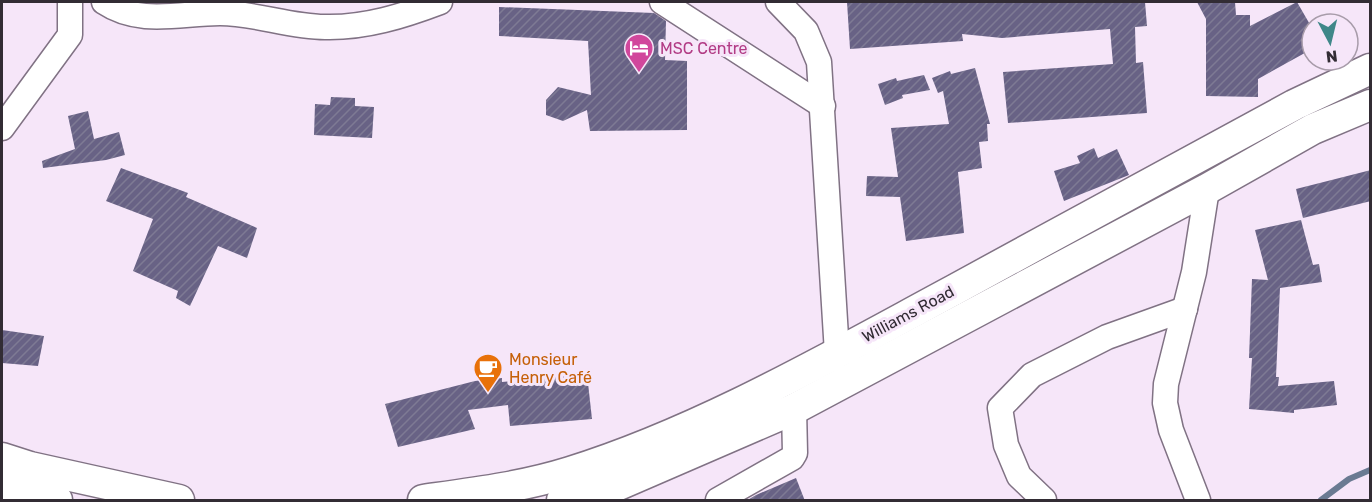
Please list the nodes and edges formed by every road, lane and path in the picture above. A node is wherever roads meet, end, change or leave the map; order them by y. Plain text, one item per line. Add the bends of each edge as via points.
1 (70, 2) edge
2 (104, 2) edge
3 (440, 2) edge
4 (662, 2) edge
5 (778, 2) edge
6 (1371, 69) edge
7 (1371, 105) edge
8 (823, 106) junction
9 (2, 128) edge
10 (1207, 189) junction
11 (1185, 309) junction
12 (837, 353) junction
13 (794, 409) junction
14 (2, 458) edge
15 (2, 485) edge
16 (57, 501) edge
17 (179, 501) edge
18 (423, 501) edge
19 (562, 501) edge
20 (718, 501) edge
21 (1044, 501) edge
22 (1198, 501) edge

1 - 9 street via 70,35
2 - 3 street via 133,14 164,18 220,13 324,27 382,22
4 - 8 street
5 - 8 street via 806,32 819,62
6 - 12 main road, Williams Road via 1294,105
7 - 10 main road, Williams Road via 1313,129
8 - 12 street
10 - 11 street
10 - 13 main road, Williams Road
11 - 21 street via 1107,337 1032,375 1000,408 1006,445 1019,476
11 - 22 street via 1165,403
12 - 18 main road, Williams Road via 713,414 605,460 518,486
13 - 19 main road, Williams Road via 616,486
13 - 20 street via 792,458
14 - 17 main road
15 - 16 main road

